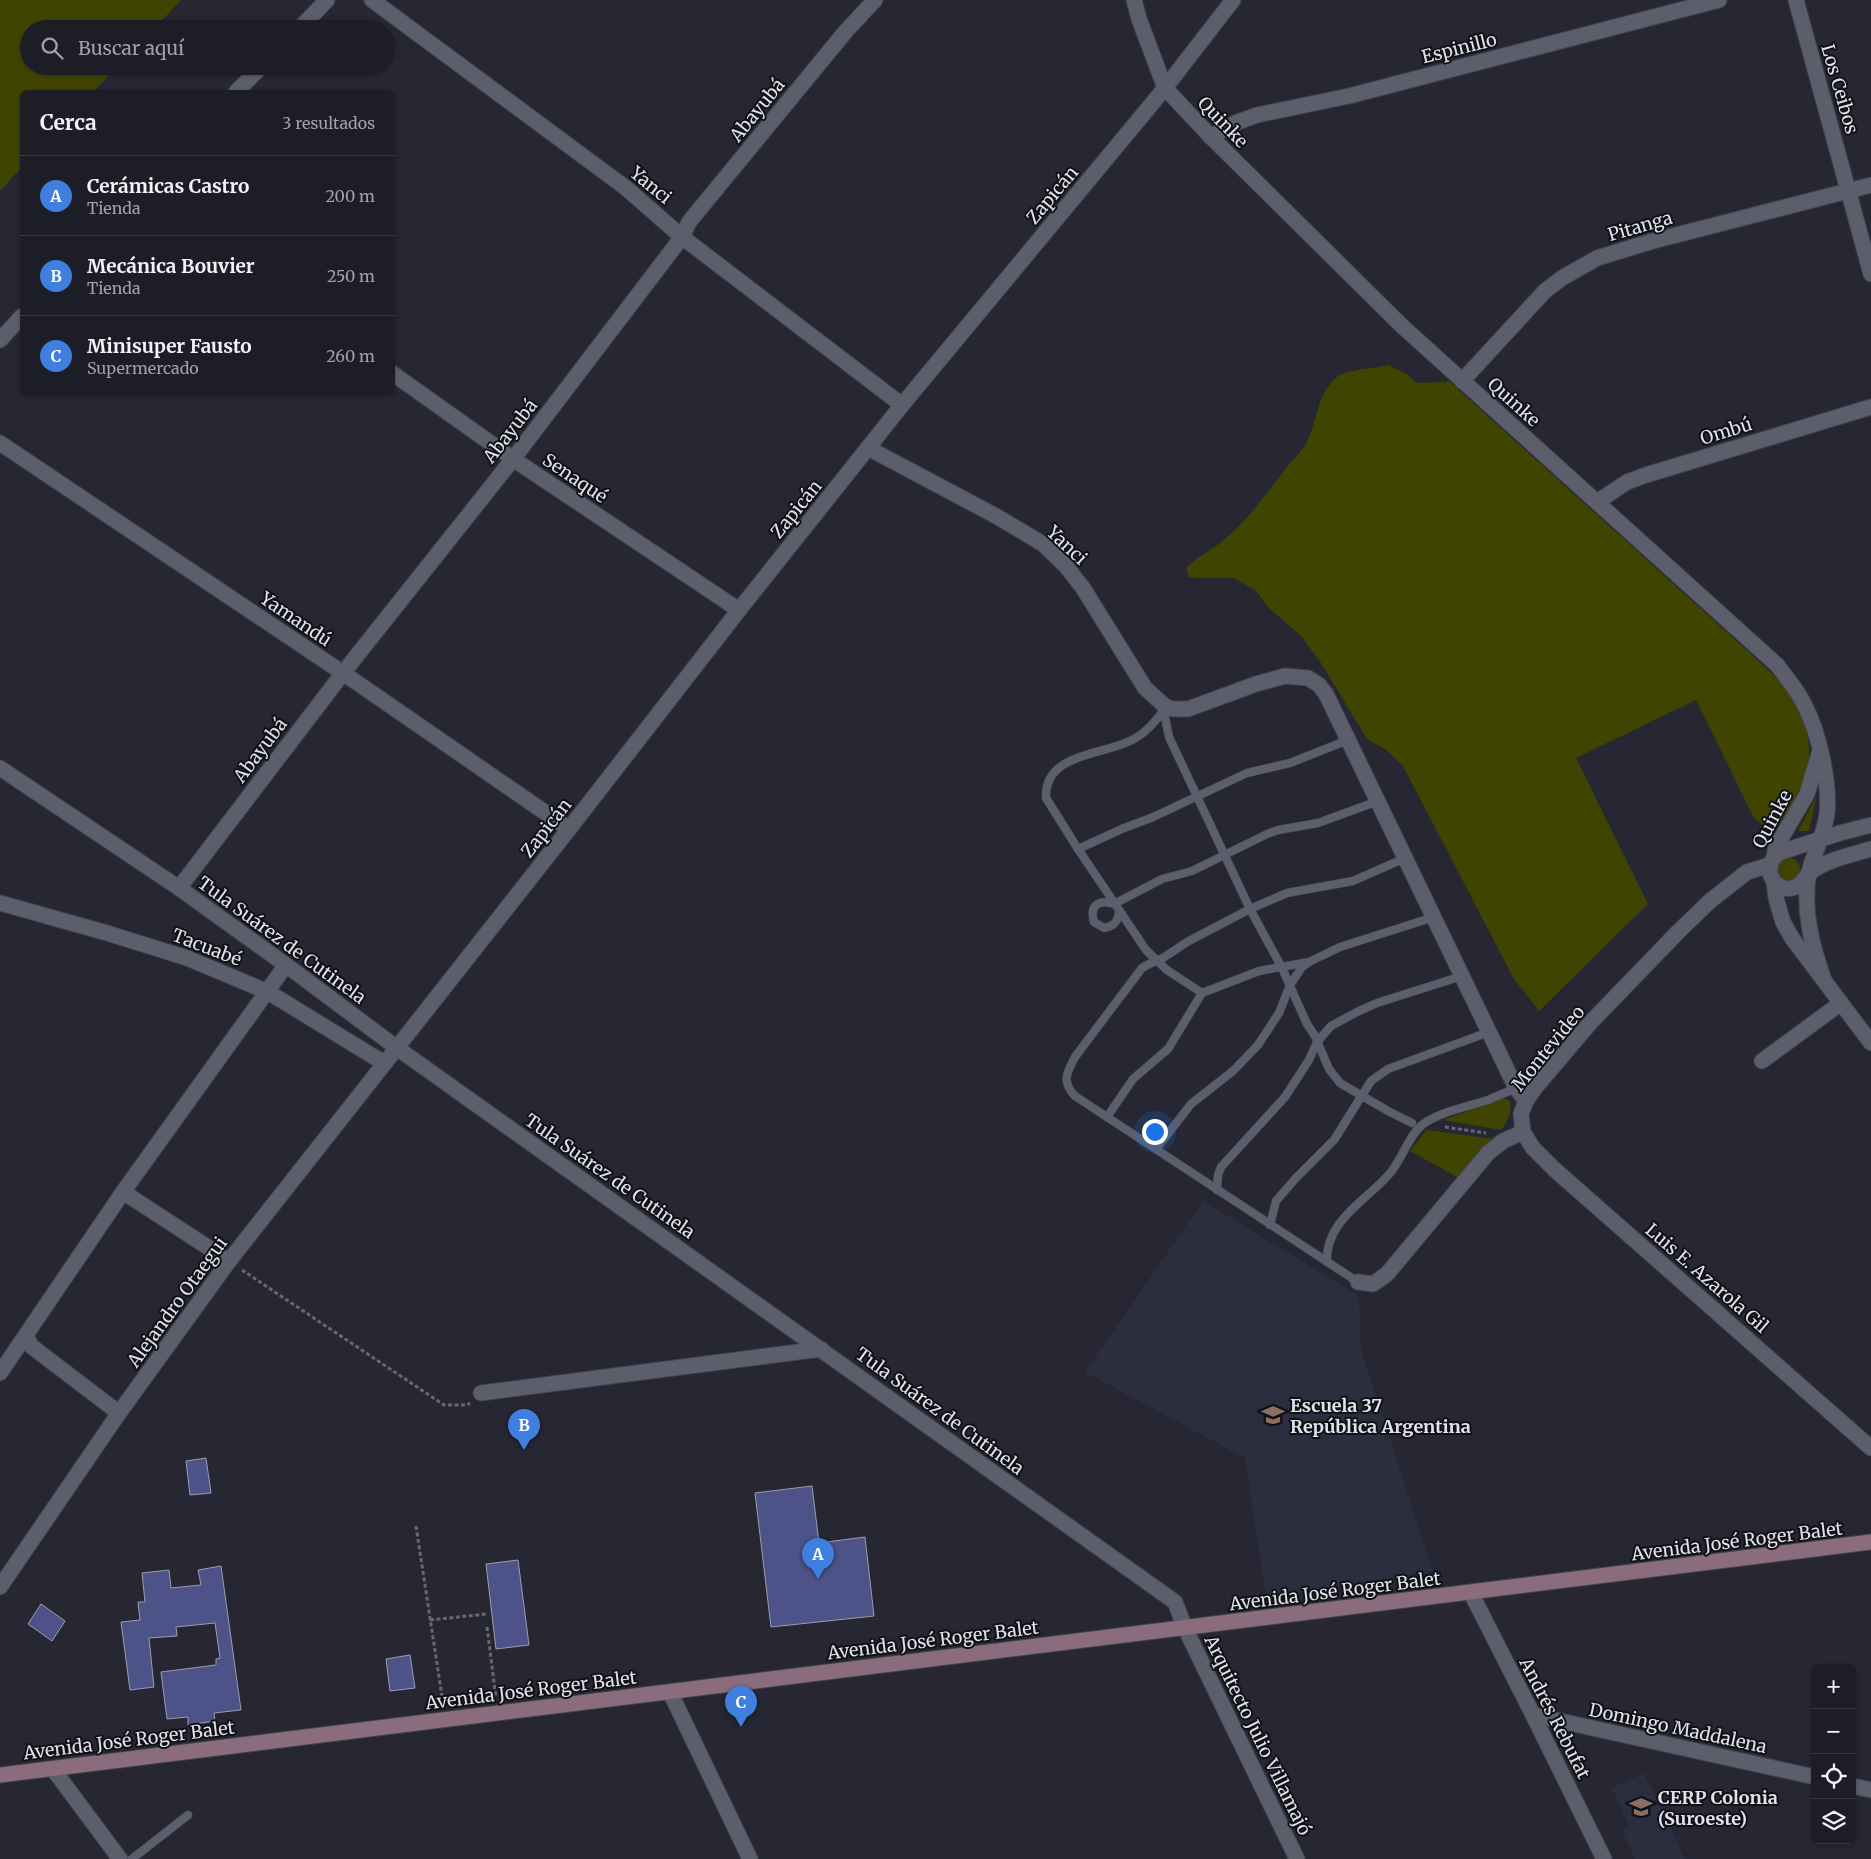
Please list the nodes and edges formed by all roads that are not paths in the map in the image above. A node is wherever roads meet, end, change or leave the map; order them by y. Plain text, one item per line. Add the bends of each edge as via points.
1 (327, 0) edge
2 (372, 0) edge
3 (875, 0) edge
4 (1134, 0) edge
5 (1233, 0) edge
6 (1719, 0) edge
7 (1796, 0) edge
8 (308, 20) edge
9 (253, 75) edge
10 (1165, 88) junction
11 (238, 90) edge
12 (1211, 137) junction
13 (1871, 185) edge
14 (1849, 191) junction
15 (682, 237) junction
16 (1871, 274) edge
17 (20, 318) edge
18 (0, 340) edge
19 (395, 376) edge
20 (1462, 382) junction
21 (902, 405) junction
22 (1871, 408) edge
23 (0, 443) edge
24 (868, 448) junction
25 (513, 459) junction
26 (1597, 502) junction
27 (739, 610) junction
28 (343, 673) junction
29 (1166, 707) junction
30 (1348, 740) junction
31 (1820, 752) junction
32 (0, 768) edge
33 (1196, 796) junction
34 (1378, 801) junction
35 (1871, 825) edge
36 (569, 829) junction
37 (1820, 839) junction
38 (1078, 849) junction
39 (1871, 849) edge
40 (1790, 850) junction
41 (1224, 855) junction
42 (1405, 858) junction
43 (1772, 861) junction
44 (1809, 872) junction
45 (1774, 882) junction
46 (178, 888) junction
47 (1114, 904) junction
48 (1, 905) edge
49 (1250, 909) junction
50 (1119, 912) junction
51 (1434, 917) junction
52 (1156, 960) junction
53 (1309, 962) junction
54 (286, 964) junction
55 (1282, 968) junction
56 (1462, 976) junction
57 (1824, 980) junction
58 (1290, 985) junction
59 (268, 992) junction
60 (1202, 992) junction
61 (1841, 1003) junction
62 (1489, 1032) junction
63 (1317, 1042) junction
64 (1871, 1043) edge
65 (397, 1048) junction
66 (1762, 1061) dead end
67 (384, 1063) junction
68 (1516, 1088) junction
69 (1360, 1096) junction
70 (1526, 1101) junction
71 (1107, 1117) junction
72 (1412, 1123) dead end
73 (1523, 1132) junction
74 (1156, 1149) junction
75 (1217, 1190) junction
76 (124, 1192) junction
77 (1270, 1225) junction
78 (230, 1261) junction
79 (1327, 1262) junction
80 (1358, 1282) joint
81 (26, 1335) junction
82 (821, 1349) junction
83 (0, 1373) edge
84 (481, 1393) road end
85 (119, 1413) junction
86 (1871, 1448) edge
87 (1871, 1542) edge
88 (0, 1559) edge
89 (12, 1568) junction
90 (0, 1587) edge
91 (1470, 1594) junction
92 (1185, 1628) junction
93 (670, 1692) junction
94 (1533, 1715) junction
95 (53, 1769) junction
96 (0, 1775) edge
97 (1811, 1776) edge
98 (1856, 1787) edge
99 (1871, 1790) edge
100 (188, 1814) dead end
101 (120, 1859) edge
102 (132, 1859) edge
103 (750, 1859) edge
104 (1297, 1859) edge
105 (1604, 1859) edge

1 - 8 street
2 - 15 street, Yanci via 626,188
3 - 15 street, Abayubá via 689,222
4 - 10 street
5 - 10 street, Zapicán
6 - 12 street, Espinillo via 1349,96 1257,114
7 - 14 street, Los Ceibos
9 - 11 street
10 - 12 street, Quinke
10 - 21 street, Zapicán
12 - 20 street, Quinke
13 - 14 street, Pitanga
14 - 16 street, Los Ceibos
14 - 20 street, Pitanga via 1597,258 1545,291
15 - 21 street, Yanci
15 - 25 street, Abayubá
17 - 18 street
19 - 25 street, Senaqué
20 - 26 street, Quinke
21 - 24 street, Zapicán
22 - 26 street, Ombú via 1646,475 1627,482
23 - 28 street, Yamandú
24 - 27 street, Zapicán
24 - 29 street, Yanci via 1043,544 1083,588 1146,688
25 - 27 street, Senaqué
25 - 28 street, Abayubá
26 - 31 street, Quinke via 1777,666 1806,707
27 - 36 street, Zapicán
28 - 36 street, Yamandú
28 - 46 street, Abayubá
29 - 30 street via 1188,709 1284,676 1308,678 1326,694
29 - 33 lane via 1169,737
29 - 38 lane via 1145,732 1134,739 1062,764 1048,779 1046,798
30 - 33 lane via 1290,762 1246,773
30 - 34 street
31 - 37 street, Quinke via 1828,797 1827,816
31 - 43 street, Quinke via 1807,794 1780,838
32 - 46 street, Tula Suárez de Cutinela
33 - 38 lane
33 - 41 lane
34 - 41 lane via 1318,823 1278,830
34 - 42 street
35 - 37 street
36 - 65 street, Zapicán
37 - 40 street
37 - 44 street, Quinke
38 - 47 lane
39 - 44 street
40 - 43 street via 1781,852
40 - 44 street via 1802,854
41 - 47 lane via 1192,871 1162,879
41 - 49 lane
42 - 49 lane via 1353,881 1287,893
42 - 51 street
43 - 45 street, Quinke via 1770,874
43 - 70 street, Montevideo via 1733,882 1678,932 1591,1022
44 - 45 street via 1805,880 1790,889
44 - 57 street, Quinke via 1810,934
45 - 57 street, Quinke via 1783,922
46 - 54 street, Tula Suárez de Cutinela
47 - 50 lane
47 - 50 lane via 1099,903 1092,914 1094,922 1104,928 1112,926
48 - 59 street, Tacuabé via 187,958
49 - 52 lane
49 - 55 lane
50 - 52 lane
51 - 53 lane via 1340,948
51 - 56 street
52 - 60 lane
52 - 71 lane via 1142,968 1075,1057 1067,1073 1070,1091
53 - 55 lane
53 - 58 lane via 1295,975
54 - 59 street
54 - 65 street, Tula Suárez de Cutinela
55 - 58 lane
55 - 60 lane via 1259,971
56 - 62 street
56 - 63 lane via 1357,1012 1331,1026
57 - 61 street, Quinke
58 - 63 lane
58 - 74 lane via 1279,1013 1258,1045 1233,1071 1190,1104
59 - 67 street, Tacuabé
59 - 76 street
60 - 71 lane via 1168,1048 1133,1079
61 - 64 street, Quinke
61 - 66 street
62 - 68 street
62 - 69 lane via 1388,1070 1370,1081
63 - 69 lane via 1334,1076
63 - 75 lane via 1285,1097 1222,1167
65 - 67 street, Alejandro Otaegui
65 - 82 street, Tula Suárez de Cutinela
67 - 78 street, Alejandro Otaegui
68 - 70 street
68 - 79 lane via 1423,1124 1391,1172 1337,1225 1326,1250
69 - 72 lane
69 - 77 lane via 1330,1144 1276,1201
70 - 73 street, Montevideo via 1521,1114
71 - 74 lane
73 - 80 street via 1488,1153 1387,1274 1373,1284
73 - 86 street, Luis E. Azarola Gil via 1533,1148 1554,1169
74 - 75 lane
75 - 77 lane
76 - 78 street
76 - 81 street
77 - 79 lane
78 - 85 street, Alejandro Otaegui
79 - 80 lane
81 - 83 street
81 - 85 street via 32,1346
82 - 84 street
82 - 92 street, Tula Suárez de Cutinela via 1174,1602
85 - 89 street, Alejandro Otaegui
87 - 91 street, Avenida José Roger Balet
88 - 89 street
89 - 90 street, Alejandro Otaegui
91 - 92 street, Avenida José Roger Balet
91 - 94 street, Andrés Rebufat
92 - 93 street, Avenida José Roger Balet
92 - 104 street, Arquitecto Julio Villamajó
93 - 95 street, Avenida José Roger Balet
93 - 103 street
94 - 97 street, Domingo Maddalena
94 - 105 street, Andrés Rebufat
95 - 96 street, Avenida José Roger Balet
95 - 101 street
98 - 99 street
100 - 102 lane

